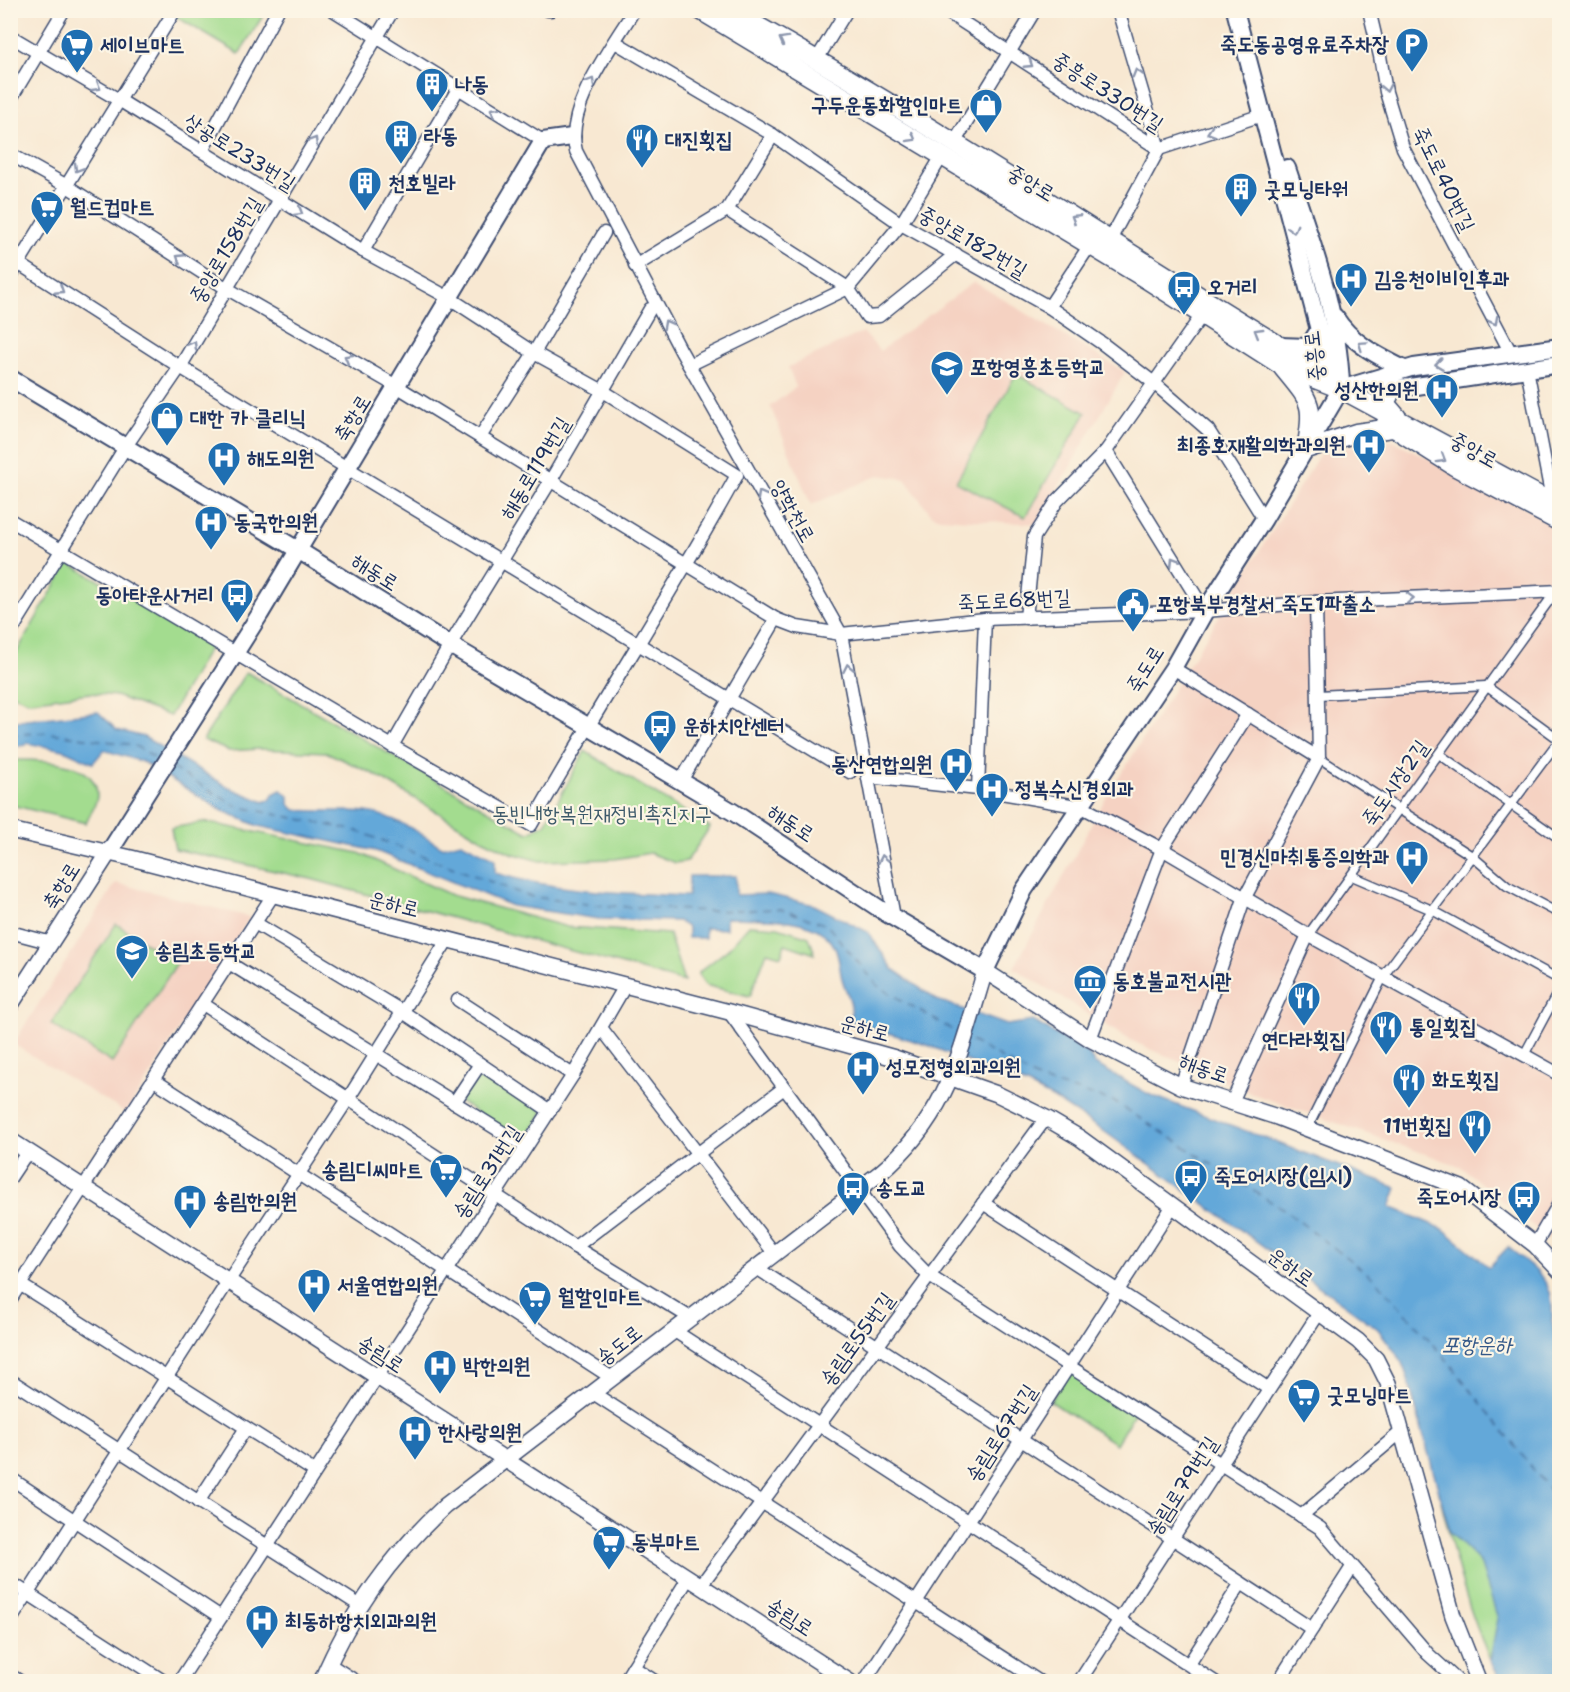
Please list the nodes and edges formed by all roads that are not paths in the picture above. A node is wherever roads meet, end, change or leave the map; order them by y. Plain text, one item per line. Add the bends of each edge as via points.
1 (64, 10) edge
2 (278, 10) edge
3 (333, 10) edge
4 (393, 10) edge
5 (634, 10) edge
6 (700, 10) edge
7 (729, 10) edge
8 (847, 10) edge
9 (944, 10) edge
10 (1035, 10) edge
11 (1118, 10) edge
12 (1235, 10) edge
13 (1247, 10) edge
14 (1369, 10) edge
15 (170, 12) edge
16 (10, 36) edge
17 (376, 38) junction
18 (615, 42) junction
19 (38, 51) junction
20 (1010, 51) junction
21 (817, 59) junction
22 (458, 89) junction
23 (10, 100) edge
24 (119, 100) junction
25 (1262, 115) junction
26 (773, 135) junction
27 (543, 141) junction
28 (574, 144) junction
29 (1159, 149) junction
30 (948, 150) junction
31 (202, 151) junction
32 (10, 154) edge
33 (67, 186) junction
34 (279, 200) junction
35 (727, 210) junction
36 (902, 224) junction
37 (604, 232) dead end
38 (1110, 240) junction
39 (1090, 245) junction
40 (363, 251) junction
41 (956, 254) junction
42 (15, 261) edge
43 (635, 266) junction
44 (10, 277) edge
45 (226, 288) junction
46 (848, 288) junction
47 (451, 299) junction
48 (1049, 307) junction
49 (1330, 308) junction
50 (650, 309) dead end
51 (1202, 315) junction
52 (1319, 330) junction
53 (1280, 346) junction
54 (1560, 346) edge
55 (534, 353) junction
56 (1512, 354) junction
57 (1560, 364) edge
58 (689, 365) junction
59 (1282, 366) junction
60 (180, 367) junction
61 (1404, 369) junction
62 (1527, 369) junction
63 (10, 378) edge
64 (1154, 383) junction
65 (398, 387) junction
66 (1393, 388) junction
67 (1341, 389) junction
68 (603, 391) junction
69 (1395, 423) junction
70 (480, 437) junction
71 (126, 446) junction
72 (1306, 449) junction
73 (1106, 451) junction
74 (348, 466) junction
75 (551, 480) junction
76 (1556, 506) edge
77 (10, 519) edge
78 (1264, 519) junction
79 (1560, 522) edge
80 (62, 550) junction
81 (298, 550) junction
82 (501, 560) junction
83 (688, 565) junction
84 (1558, 591) edge
85 (1316, 602) junction
86 (1205, 611) junction
87 (1026, 618) junction
88 (776, 619) junction
89 (985, 619) junction
90 (10, 633) edge
91 (842, 634) junction
92 (637, 644) junction
93 (450, 645) junction
94 (236, 653) junction
95 (1173, 668) junction
96 (1486, 686) junction
97 (1319, 695) junction
98 (729, 701) junction
99 (1248, 714) junction
100 (589, 728) junction
101 (1559, 739) edge
102 (392, 746) junction
103 (1439, 754) junction
104 (1319, 758) junction
105 (850, 772) dead end
106 (868, 777) junction
107 (681, 781) junction
108 (978, 789) junction
109 (1511, 805) junction
110 (1082, 807) junction
111 (1401, 809) junction
112 (10, 830) edge
113 (1560, 839) edge
114 (1161, 849) junction
115 (108, 854) junction
116 (1472, 856) junction
117 (1352, 876) junction
118 (273, 896) junction
119 (1244, 899) junction
120 (1432, 910) junction
121 (1560, 914) edge
122 (894, 917) junction
123 (255, 923) junction
124 (10, 932) edge
125 (1308, 935) junction
126 (448, 939) junction
127 (52, 943) junction
128 (229, 963) junction
129 (985, 971) junction
130 (1384, 975) junction
131 (1560, 980) edge
132 (625, 986) junction
133 (1560, 988) edge
134 (458, 1000) dead end
135 (202, 1004) junction
136 (10, 1006) edge
137 (403, 1012) junction
138 (729, 1012) junction
139 (602, 1029) junction
140 (1090, 1038) junction
141 (1524, 1054) junction
142 (377, 1055) junction
143 (480, 1064) junction
144 (573, 1075) junction
145 (1560, 1075) edge
146 (951, 1077) junction
147 (154, 1080) junction
148 (1181, 1086) junction
149 (784, 1088) junction
150 (348, 1099) junction
151 (454, 1102) junction
152 (1232, 1102) junction
153 (550, 1111) junction
154 (1046, 1118) junction
155 (1307, 1129) junction
156 (10, 1140) edge
157 (526, 1147) junction
158 (28, 1151) junction
159 (700, 1154) junction
160 (298, 1174) junction
161 (10, 1178) edge
162 (84, 1188) junction
163 (860, 1188) junction
164 (495, 1194) junction
165 (1560, 1202) edge
166 (983, 1203) junction
167 (1172, 1207) junction
168 (1535, 1245) junction
169 (575, 1247) junction
170 (774, 1253) junction
171 (755, 1268) junction
172 (447, 1269) junction
173 (1560, 1271) edge
174 (928, 1275) junction
175 (229, 1280) junction
176 (21, 1285) junction
177 (1118, 1290) junction
178 (10, 1300) edge
179 (1319, 1313) junction
180 (689, 1317) junction
181 (673, 1330) junction
182 (876, 1347) junction
183 (1068, 1364) junction
184 (377, 1376) junction
185 (167, 1378) junction
186 (612, 1378) junction
187 (10, 1380) edge
188 (1269, 1389) junction
189 (593, 1393) junction
190 (818, 1425) junction
191 (246, 1428) junction
192 (1401, 1432) junction
193 (1020, 1439) junction
194 (119, 1452) junction
195 (505, 1459) junction
196 (1220, 1464) junction
197 (314, 1471) junction
198 (10, 1479) edge
199 (198, 1502) junction
200 (762, 1502) junction
201 (1301, 1516) junction
202 (75, 1520) junction
203 (967, 1523) junction
204 (1172, 1537) junction
205 (266, 1546) junction
206 (1352, 1567) junction
207 (695, 1581) junction
208 (10, 1582) edge
209 (1241, 1583) junction
210 (29, 1594) junction
211 (916, 1602) junction
212 (359, 1605) junction
213 (221, 1617) junction
214 (1120, 1620) junction
215 (10, 1621) edge
216 (1312, 1629) junction
217 (329, 1664) junction
218 (1189, 1664) junction
219 (633, 1667) junction
220 (10, 1675) edge
221 (21, 1682) edge
222 (165, 1682) edge
223 (179, 1682) edge
224 (321, 1682) edge
225 (357, 1682) edge
226 (624, 1682) edge
227 (656, 1682) edge
228 (850, 1682) edge
229 (864, 1682) edge
230 (1040, 1682) edge
231 (1079, 1682) edge
232 (1215, 1682) edge
233 (1278, 1682) edge
234 (1459, 1682) edge
235 (1479, 1682) edge

1 - 19 street
2 - 31 street
3 - 17 street
4 - 17 street, 중앙로158번길
5 - 18 street
6 -> 30 main road, 중앙로
21 -> 7 main road, 중앙로
8 - 21 street
9 - 20 street, 중흥로330번길
10 - 20 street
29 -> 11 street
12 - 25 main road, 중흥로
13 - 49 main road, 중흥로 via 1270,115
14 -> 56 street, 죽도로40번길 via 1386,92 1403,148
15 - 24 street
16 - 19 street, 상공로233번길
17 - 22 street
34 -> 17 street, 중앙로158번길
18 - 26 street, 중앙로182번길
28 -> 18 street via 585,92
19 - 23 street
19 -> 24 street, 상공로233번길
20 -> 29 street, 중흥로330번길
20 - 30 street
21 - 30 main road, 중앙로
27 -> 22 street
22 - 40 street
24 - 31 street, 상공로233번길
24 -> 33 street
25 -> 29 street, 중흥로330번길
25 -> 52 main road, 중흥로
26 - 35 street
26 - 36 street, 중앙로182번길
27 - 28 main road
27 - 47 main road, 축항로
28 - 43 street, 양학천로
29 - 38 street
30 - 36 street
38 -> 30 main road, 중앙로
30 - 39 main road, 중앙로
31 - 34 street, 상공로233번길
32 - 33 street, 죽도로68번길
33 - 42 street
45 -> 33 street, 죽도로68번길
34 -> 40 street, 상공로233번길
34 - 45 street, 중앙로158번길
35 - 43 street
35 - 46 street
36 - 41 street, 중앙로182번길
36 - 46 street
37 - 55 street
53 -> 38 main road, 중앙로
39 - 48 street
39 - 51 main road, 중앙로
40 - 47 street, 상공로233번길
41 - 46 street via 879,316 867,317
41 - 48 street, 중앙로182번길
42 - 44 street
42 -> 60 street
58 -> 43 street, 양학천로
60 -> 45 street, 중앙로158번길
65 -> 45 street, 죽도로68번길
46 - 58 street
47 - 55 street
47 - 65 main road, 축항로
48 - 64 street, 중앙로182번길
61 -> 49 main road via 1358,343 1342,328
49 - 67 main road, 중흥로 via 1340,348
50 - 68 street, 해동로119번길
51 - 59 main road, 중앙로
51 - 64 street
52 - 53 main road via 1308,347
52 - 67 main road, 중흥로 via 1329,368
53 - 67 main road, 중앙로
54 - 56 main road
55 - 68 street
55 - 70 street
56 -> 61 main road
57 - 62 main road
91 -> 58 street, 양학천로
59 - 67 main road, 중앙로
59 - 72 main road via 1309,400 1312,421
60 - 71 street, 중앙로158번길
60 - 74 street
61 - 67 main road
62 - 66 main road
62 - 76 street
63 - 71 main road, 해동로
64 - 73 street
64 - 78 street, 중앙로182번길 via 1208,430
65 - 70 street, 죽도로68번길
65 - 74 main road, 축항로
66 - 67 main road
66 - 69 main road via 1386,403
67 - 69 main road, 중앙로
67 - 72 main road, 죽도로
68 - 75 street, 해동로119번길
68 - 83 street, 양학천로 via 737,475
69 - 72 main road
69 - 76 main road, 중앙로
69 -> 79 main road, 중앙로 via 1454,466
70 - 75 street, 죽도로68번길
71 - 80 street, 중앙로158번길
71 - 81 main road, 해동로
72 - 78 main road, 죽도로
86 -> 73 street
73 - 87 street via 1057,501 1034,537
74 - 81 main road, 축항로
74 - 82 street
75 - 82 street, 해동로119번길
75 - 83 street, 죽도로68번길
77 - 80 street
78 - 86 main road, 죽도로
80 - 90 street, 중앙로158번길
80 - 94 street
81 - 93 main road, 해동로
81 - 94 main road, 축항로
82 - 92 street
82 - 93 street, 해동로119번길
83 - 88 street, 죽도로68번길
83 - 92 street
85 -> 84 street, 죽도로68번길
84 - 96 street, 죽도시장2길
85 - 86 street, 죽도로68번길
85 - 97 street
86 - 87 street, 죽도로68번길
86 - 95 main road, 죽도로
87 - 89 street, 죽도로68번길
88 - 91 street, 죽도로68번길 via 797,627
88 - 98 street
89 - 91 street, 죽도로68번길
89 - 108 street
106 -> 91 street, 양학천로
92 - 98 street
92 - 100 street
93 - 100 main road, 해동로
93 - 102 street, 해동로119번길
94 - 102 street
94 - 115 main road, 축항로
95 - 99 street
95 - 110 main road, 죽도로
96 - 97 street
96 - 101 street
96 - 103 street, 죽도시장2길
97 - 104 street
98 - 105 street
98 - 107 street
99 - 104 street
99 - 114 street
100 - 102 street via 531,825
100 - 107 main road, 해동로
101 - 109 street
103 - 109 street
103 - 111 street, 죽도시장2길
104 - 111 street
104 - 119 street
106 - 108 street
122 -> 106 street, 양학천로
107 - 122 main road, 해동로
108 - 110 street
109 - 113 street
109 - 116 street
110 - 114 street
110 - 129 main road, 죽도로 via 1024,890
111 - 116 street
111 - 117 street, 죽도시장2길
112 - 115 street, 운하로
114 - 119 street
114 - 140 street
115 - 118 street, 운하로
115 - 127 street, 축항로
116 - 120 street
116 - 121 street via 1507,886
117 - 120 street
117 - 125 street, 죽도시장2길
118 - 123 street
118 - 126 street, 운하로
119 - 125 street
119 - 148 street
120 - 130 street
120 - 131 street
122 - 129 main road, 해동로
123 - 128 street
123 - 137 street
124 - 127 street
125 - 130 street
125 - 152 street, 죽도시장2길
126 - 132 street, 운하로
126 - 137 street
127 - 136 street, 축항로
128 - 135 street
128 - 142 street
129 - 140 street, 해동로
129 - 146 street, 송도로
130 - 141 street
130 - 155 street
132 - 138 street, 운하로
132 - 139 street, 송림로31번길
133 - 141 street
134 - 144 street
135 - 147 street
135 - 150 street
137 - 142 street
137 - 143 street
138 - 146 street, 운하로
138 - 149 street
139 - 144 street, 송림로31번길
139 - 159 street
140 - 148 street, 해동로
141 - 145 street
142 - 150 street
142 - 151 street
143 - 151 street
143 - 153 street
144 - 153 street, 송림로31번길
146 - 154 street, 운하로
146 - 163 street, 송도로 via 936,1110 917,1137
147 - 160 street
147 - 162 street
148 - 152 street, 해동로
149 - 159 street
149 - 163 street
150 - 160 street
150 - 164 street
151 - 157 street
152 - 155 street, 해동로
153 - 157 street, 송림로31번길
154 - 166 street, 송림로55번길
154 - 167 street, 운하로
155 - 168 street, 해동로 via 1461,1188
156 - 158 street, 송림로
157 - 164 street, 송림로31번길
158 - 161 street
158 - 162 street, 송림로
159 - 169 street
159 - 170 street
160 - 172 street
160 - 175 street
162 - 175 street, 송림로
162 - 176 street
163 - 170 street, 송도로
163 - 174 street via 900,1246
164 - 169 street
164 - 172 street, 송림로31번길
165 - 168 street
166 - 174 street, 송림로55번길
166 - 177 street
167 - 177 street, 송림로67번길
167 - 179 street, 운하로
168 - 173 street, 해동로
169 - 180 street
170 - 171 street, 송도로
171 - 180 street, 송도로
171 - 182 street
172 - 184 street, 송림로31번길
172 - 186 street
174 - 182 street, 송림로55번길
174 - 183 street
175 - 184 street, 송림로
175 - 185 street
176 - 178 street
176 - 185 street
177 - 183 street, 송림로67번길
177 - 188 street
179 - 188 street, 송림로79번길
179 - 192 street, 운하로 via 1376,1359 1388,1383
180 - 181 street, 송도로
181 - 186 street, 송도로
181 - 190 street
182 - 190 street, 송림로55번길
182 - 193 street
183 - 193 street, 송림로67번길
183 - 196 street
184 - 195 street, 송림로
184 - 197 street, 송림로31번길
185 - 191 street
185 - 194 street
186 - 189 street, 송도로
187 - 194 street
188 - 196 street, 송림로79번길
189 - 195 street, 송도로
189 - 200 street
190 - 200 street, 송림로55번길
190 - 203 street
191 - 197 street
191 - 199 street
192 - 201 street
192 - 235 street, 운하로 via 1453,1616
193 - 203 street, 송림로67번길
193 - 204 street
194 - 199 street
194 - 202 street
195 - 207 street, 송림로
195 - 212 street, 송도로 via 426,1523 380,1574
196 - 201 street
196 - 204 street, 송림로79번길
197 - 205 street, 송림로31번길
198 - 202 street
199 - 205 street
200 - 207 street, 송림로55번길
200 - 211 street
201 - 206 street via 1320,1528
202 - 210 street
202 - 213 street
203 - 211 street, 송림로67번길
203 - 214 street
204 - 209 street
204 - 214 street, 송림로79번길
205 - 212 street
205 - 213 street, 송림로31번길
206 - 216 street
206 - 234 street via 1428,1654
207 - 219 street, 송림로55번길
207 - 228 street, 송림로
208 - 210 street
209 - 216 street
209 - 218 street
210 - 215 street
210 - 222 street
211 - 229 street, 송림로67번길
211 - 230 street
212 - 217 street, 송도로
213 - 223 street, 송림로31번길
214 - 218 street
214 - 231 street, 송림로79번길
216 - 233 street
217 - 224 street, 송도로
217 - 225 street
218 - 232 street
219 - 226 street, 송림로55번길
219 - 227 street
220 - 221 street

